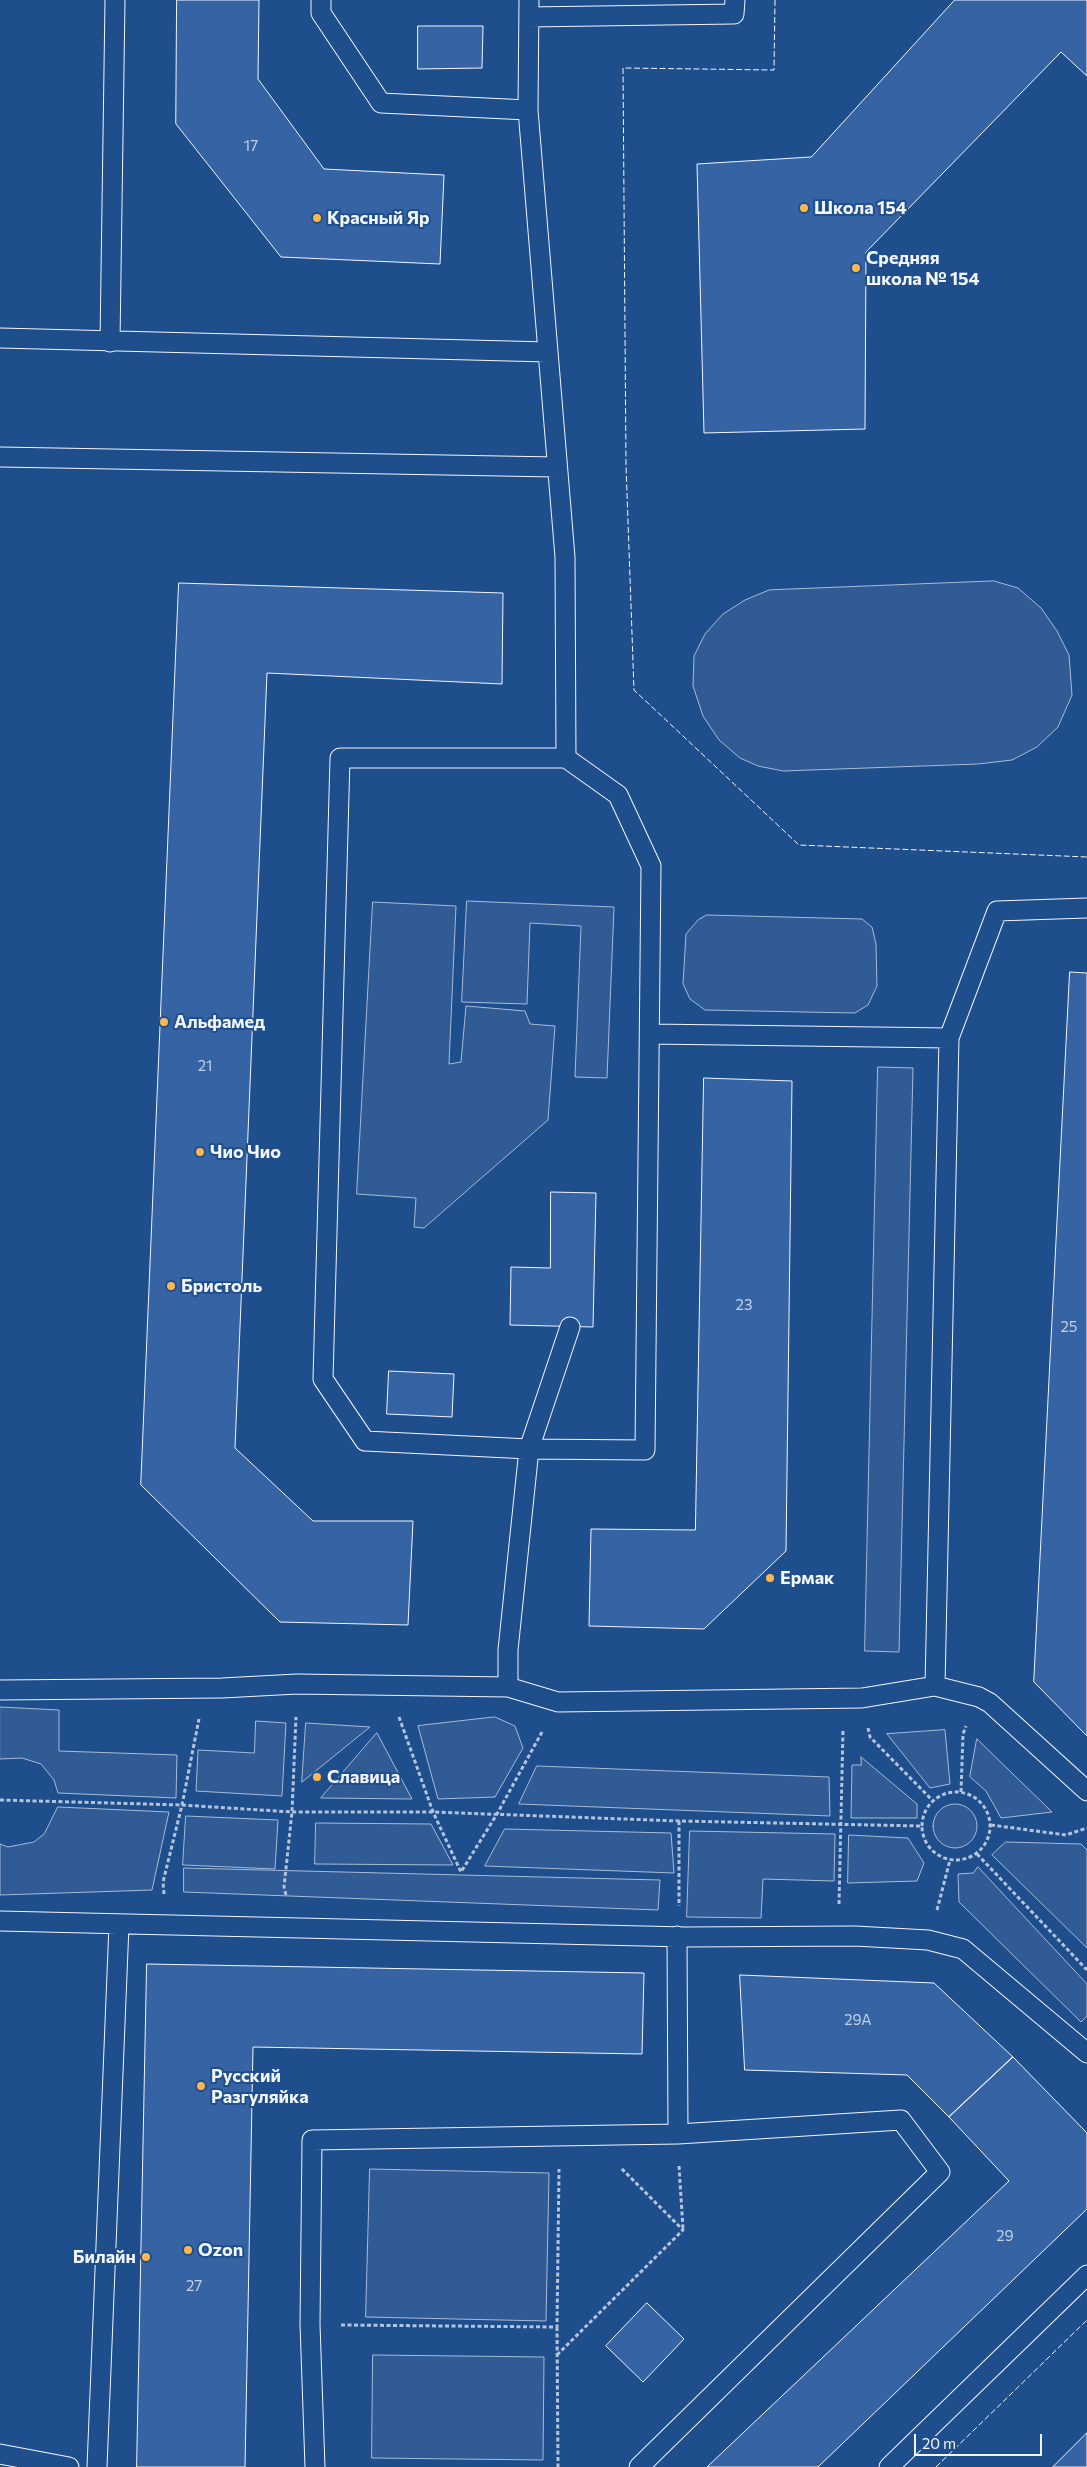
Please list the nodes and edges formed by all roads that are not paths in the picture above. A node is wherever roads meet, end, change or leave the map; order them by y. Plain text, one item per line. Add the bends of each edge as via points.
1 (114, 0) edge
2 (321, 0) edge
3 (734, 0) edge
4 (529, 8) edge
5 (528, 110) junction
6 (0, 338) edge
7 (110, 342) junction
8 (548, 352) junction
9 (0, 457) edge
10 (556, 466) junction
11 (566, 758) junction
12 (1087, 908) edge
13 (651, 1034) junction
14 (949, 1038) junction
15 (570, 1326) dead end
16 (529, 1449) junction
17 (935, 1686) junction
18 (508, 1687) junction
19 (0, 1690) edge
20 (1087, 1791) edge
21 (0, 1922) edge
22 (119, 1925) junction
23 (677, 1936) junction
24 (1087, 2053) edge
25 (678, 2134) junction
26 (1087, 2275) edge
27 (0, 2454) edge
28 (69, 2467) edge
29 (97, 2467) edge
30 (315, 2467) edge
31 (640, 2467) edge
32 (889, 2467) edge

1 - 7 lane
2 - 5 lane via 321,13 381,103
3 - 4 lane via 734,14
4 - 5 lane
5 - 8 lane
6 - 7 lane
7 - 8 lane
8 - 10 lane
9 - 10 lane
10 - 11 lane via 565,557
11 - 13 lane via 618,795 651,866
11 - 16 lane via 340,758 323,1379 365,1441
12 - 14 lane via 998,911
13 - 14 lane
13 - 16 lane via 645,1450
14 - 17 lane
15 - 16 lane
16 - 18 lane via 508,1650
17 - 18 lane via 862,1698 558,1702
17 - 20 lane via 979,1697 990,1704
18 - 19 lane via 297,1684
21 - 22 lane
22 - 23 lane
22 - 29 lane
23 - 24 lane via 873,1937 928,1940 963,1949
23 - 25 lane
25 - 30 lane via 312,2140 310,2324
25 - 31 lane via 901,2120 940,2172
26 - 32 lane
27 - 28 lane

